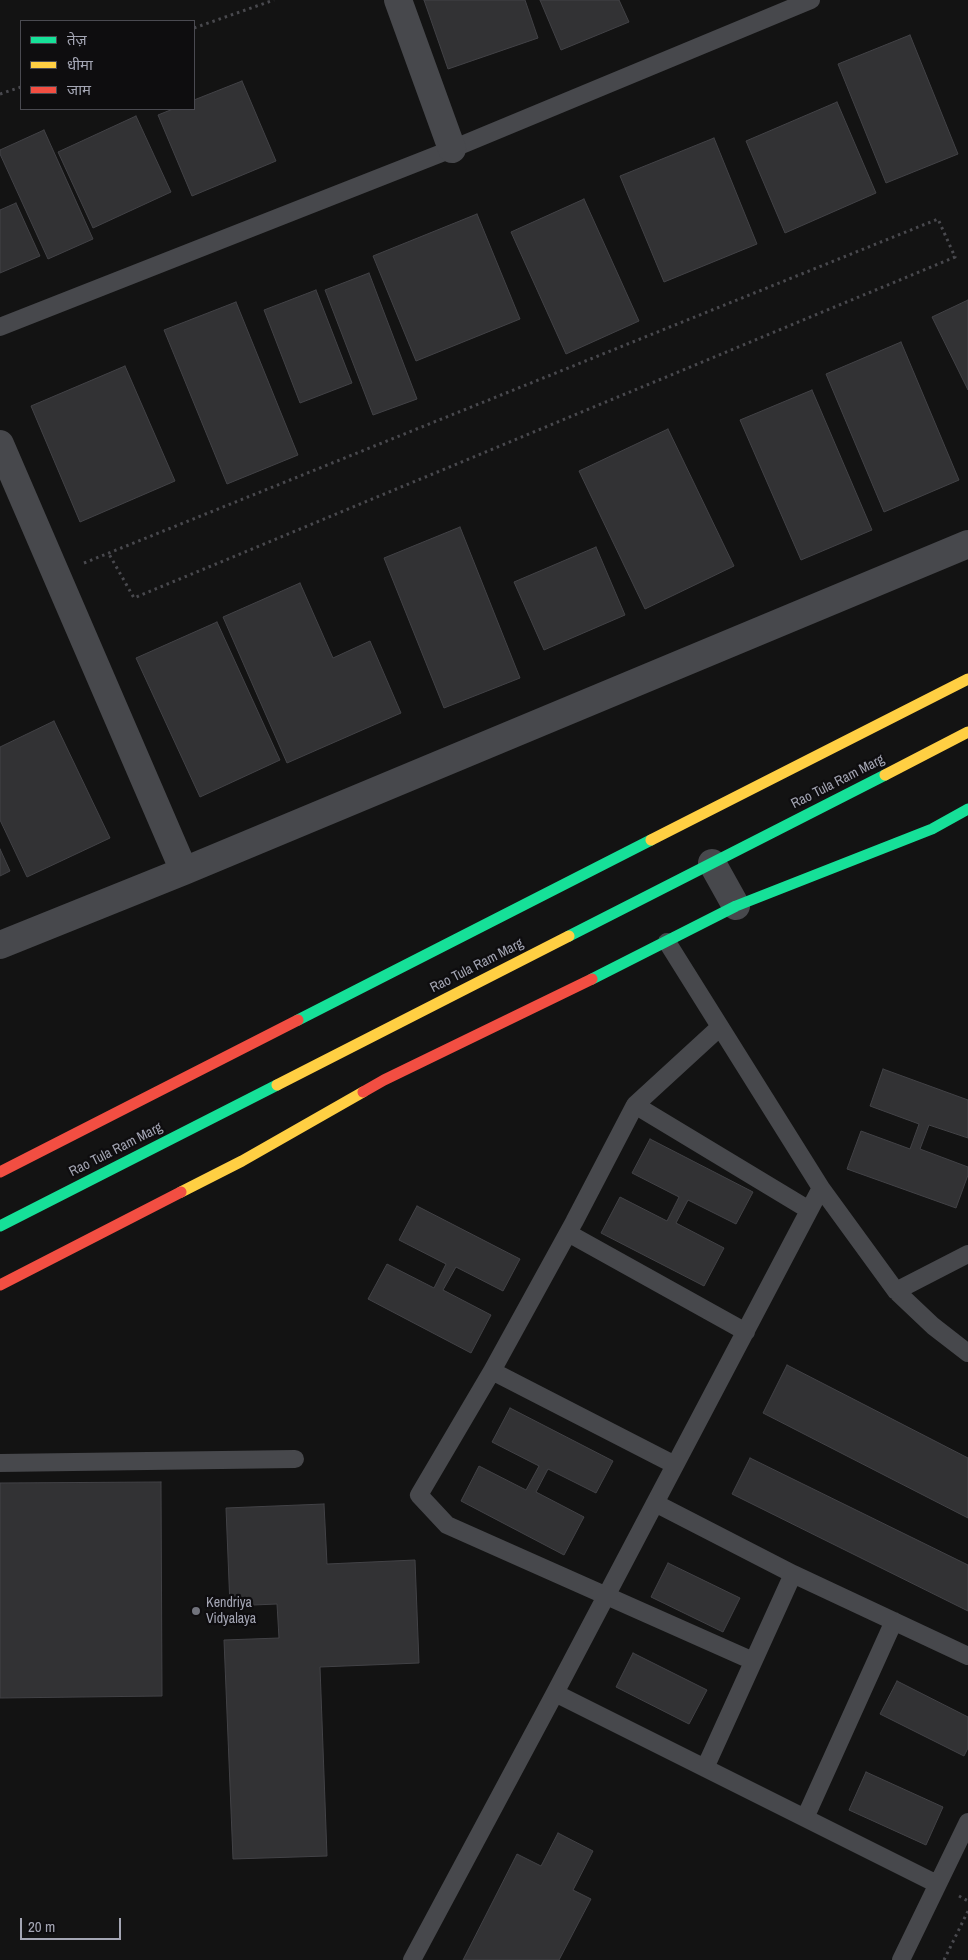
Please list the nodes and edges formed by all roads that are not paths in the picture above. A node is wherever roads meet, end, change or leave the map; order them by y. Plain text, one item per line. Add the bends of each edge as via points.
1 (398, 0) edge
2 (811, 0) edge
3 (452, 149) junction
4 (0, 327) edge
5 (0, 444) edge
6 (968, 544) edge
7 (968, 679) edge
8 (968, 732) edge
9 (968, 809) edge
10 (712, 863) junction
11 (184, 871) junction
12 (736, 906) junction
13 (667, 942) junction
14 (0, 945) edge
15 (720, 1027) junction
16 (635, 1105) junction
17 (0, 1172) edge
18 (821, 1188) junction
19 (809, 1210) junction
20 (0, 1226) edge
21 (568, 1232) junction
22 (968, 1254) edge
23 (0, 1285) edge
24 (896, 1291) junction
25 (746, 1332) junction
26 (968, 1352) edge
27 (492, 1371) junction
28 (295, 1459) dead end
29 (0, 1463) edge
30 (675, 1465) junction
31 (655, 1503) junction
32 (793, 1574) junction
33 (607, 1595) junction
34 (894, 1621) junction
35 (968, 1656) edge
36 (753, 1662) junction
37 (556, 1693) junction
38 (705, 1768) junction
39 (805, 1818) junction
40 (968, 1822) edge
41 (937, 1884) junction
42 (412, 1960) edge
43 (902, 1960) edge

1 - 3 street
2 - 3 lane
3 - 4 lane
5 - 11 street
6 - 11 street
7 - 17 main road
8 - 10 main road, Rao Tula Ram Marg
9 - 12 main road via 932,829
10 - 12 street
10 - 20 main road, Rao Tula Ram Marg
11 - 14 street
12 - 13 main road
13 - 15 lane
13 - 23 main road via 384,1080 242,1161
15 - 16 lane
15 - 18 lane
16 - 19 lane
16 - 21 lane
18 - 19 lane
18 - 24 lane
19 - 25 lane
21 - 25 lane
21 - 27 lane
22 - 24 lane
24 - 26 lane via 933,1326
25 - 30 lane
27 - 30 lane
27 - 33 lane via 419,1495 447,1525
28 - 29 lane
30 - 31 lane
31 - 32 lane
31 - 33 lane
32 - 34 lane
32 - 36 lane
33 - 36 lane
33 - 37 lane
34 - 35 lane
34 - 39 lane
36 - 38 lane
37 - 38 lane
37 - 42 lane
38 - 39 lane
39 - 41 lane
40 - 41 lane
41 - 43 lane

